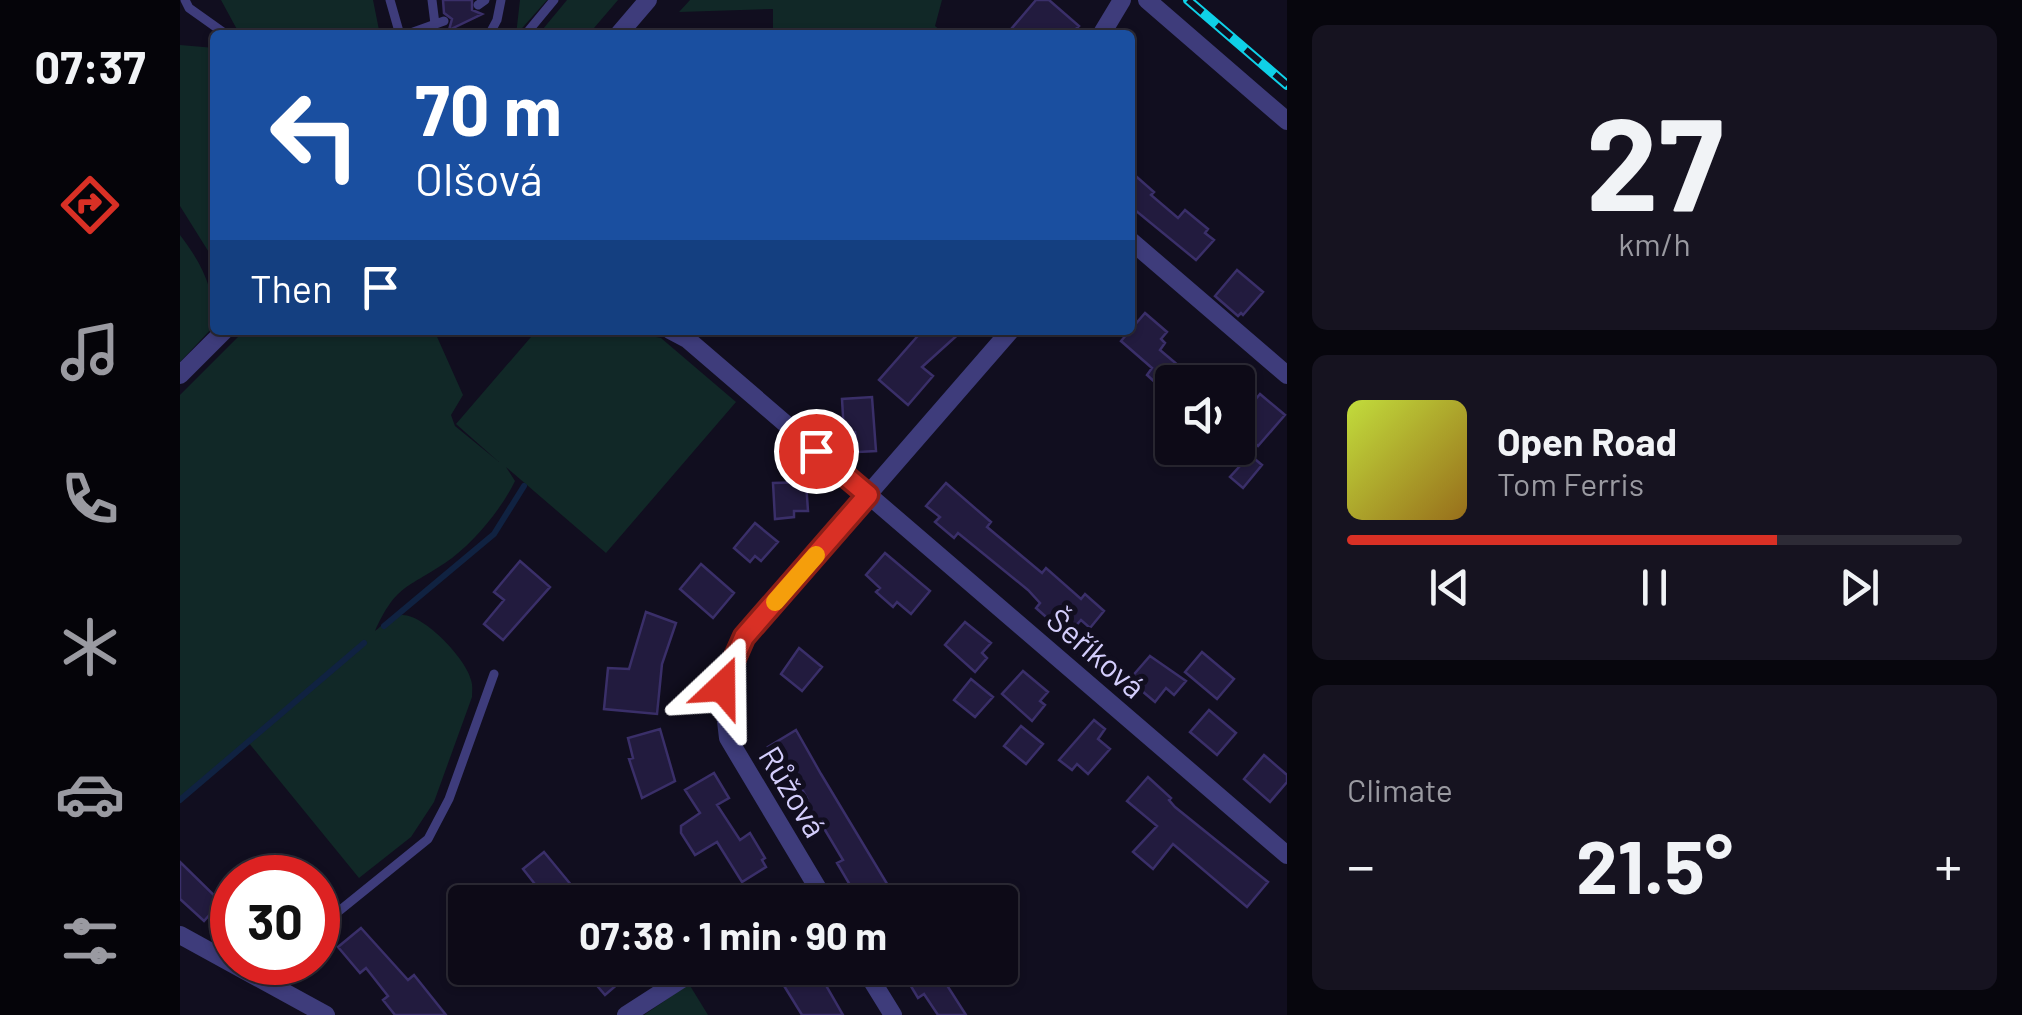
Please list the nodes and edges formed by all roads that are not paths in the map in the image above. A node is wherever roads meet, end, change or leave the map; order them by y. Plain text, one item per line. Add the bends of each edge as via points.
1 (185, 0) edge
2 (390, 0) edge
3 (432, 0) edge
4 (501, 0) edge
5 (554, 0) edge
6 (648, 0) edge
7 (1122, 0) edge
8 (1147, 0) edge
9 (220, 30) edge
10 (400, 30) edge
11 (418, 30) edge
12 (492, 30) edge
13 (529, 30) edge
14 (622, 30) edge
15 (1104, 30) edge
16 (1287, 120) edge
17 (1135, 244) edge
18 (221, 335) edge
19 (679, 335) edge
20 (1007, 335) edge
21 (180, 375) edge
22 (1287, 376) edge
23 (868, 495) junction
24 (494, 674) dead end
25 (1287, 854) edge
26 (815, 885) edge
27 (340, 910) edge
28 (180, 935) edge
29 (210, 951) edge
30 (271, 985) edge
31 (673, 985) edge
32 (874, 985) edge
33 (326, 1015) edge
34 (626, 1015) edge
35 (892, 1015) edge

1 - 9 lane
2 - 10 lane
3 - 11 lane via 440,23
4 - 12 lane
5 - 13 lane
6 - 14 street
7 - 15 street
8 - 16 street
17 - 22 street
18 - 21 street
19 - 23 street, Šeříková
20 - 23 street, Růžová
23 - 25 street, Šeříková
23 - 26 street, Růžová via 744,637 722,687 728,738
24 - 27 lane via 450,800 428,840
28 - 29 street
30 - 33 street
31 - 34 street
32 - 35 street

